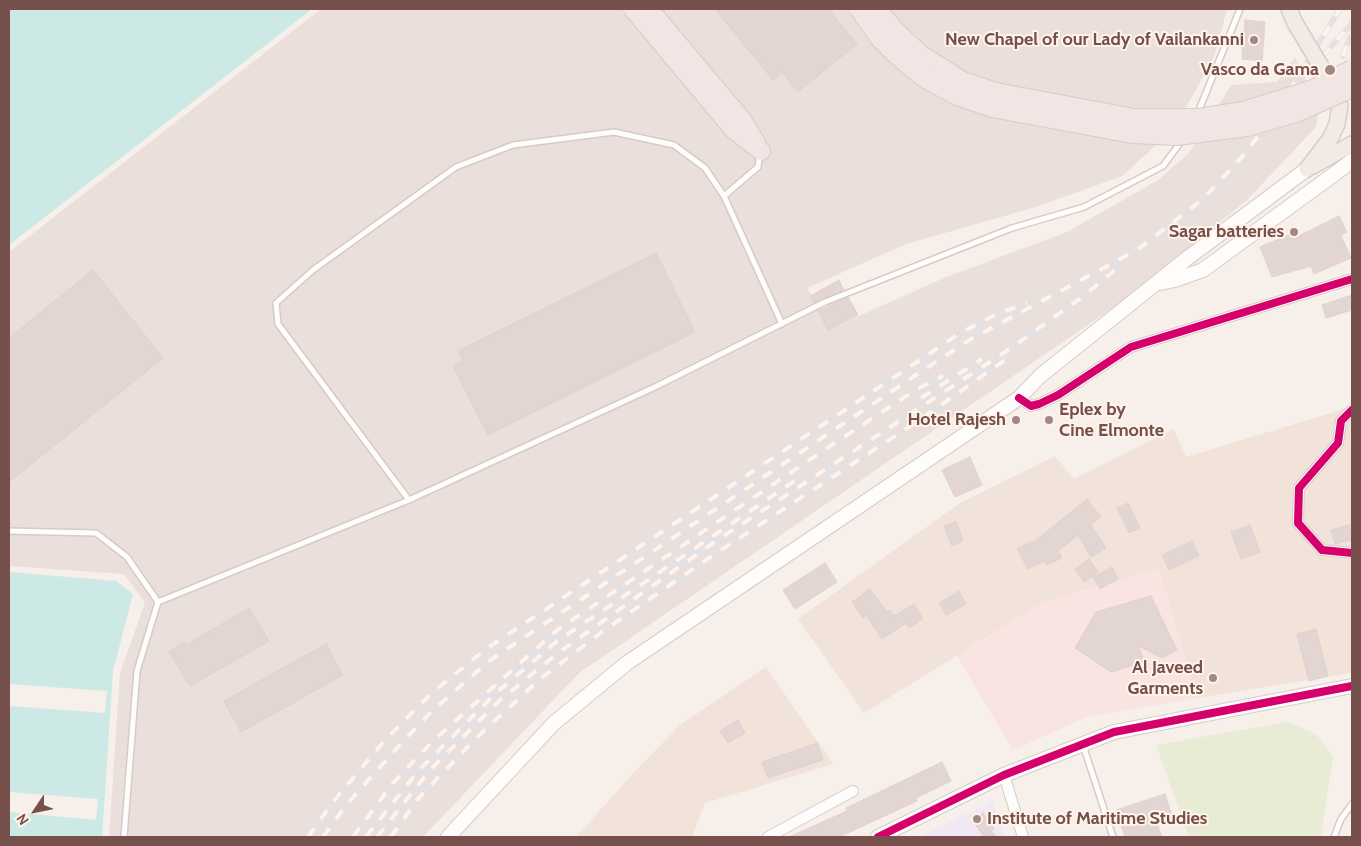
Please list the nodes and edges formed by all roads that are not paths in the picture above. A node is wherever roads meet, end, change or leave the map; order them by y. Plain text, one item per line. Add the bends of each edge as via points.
1 (633, 9) edge
2 (649, 9) edge
3 (859, 9) edge
4 (878, 9) edge
5 (1240, 9) edge
6 (1292, 16) edge
7 (1352, 69) edge
8 (1352, 88) edge
9 (1340, 106) junction
10 (1352, 118) edge
11 (1352, 144) edge
12 (761, 152) junction
13 (1352, 161) edge
14 (1307, 169) junction
15 (724, 196) junction
16 (1352, 279) edge
17 (1155, 284) junction
18 (782, 324) junction
19 (1019, 398) junction
20 (1352, 410) edge
21 (409, 500) junction
22 (9, 531) edge
23 (1352, 553) edge
24 (158, 602) junction
25 (1351, 685) edge
26 (1083, 744) junction
27 (1004, 774) junction
28 (853, 791) dead end
29 (1352, 804) edge
30 (124, 837) edge
31 (448, 837) edge
32 (768, 837) edge
33 (878, 837) edge
34 (1023, 837) edge
35 (1113, 837) edge
36 (1334, 837) edge

1 - 12 highway via 734,130
2 - 12 highway via 743,121
3 - 8 highway, bridge via 894,54 924,78 957,96 992,108 1132,134 1177,136 1247,127 1296,113
4 - 7 highway, bridge via 920,54 964,81 996,92 1134,118 1198,118 1243,111 1313,89
5 - 18 lane via 1192,126 1163,166 1084,206 1012,228 825,302
6 - 9 main road, bridge
9 - 10 main road
9 - 14 main road via 1330,139
11 - 14 main road
12 - 15 lane via 758,167
13 - 17 main road via 1203,270
14 - 17 main road
15 - 18 lane
15 - 21 lane via 705,168 674,145 614,132 513,144 456,167 313,270 276,303 278,324
16 - 19 street via 1131,347 1039,404 1031,406
17 - 19 main road via 1040,376
18 - 21 lane
19 - 31 main road via 627,663 554,723
20 - 23 street via 1341,421 1338,443 1299,488 1298,524 1322,550
21 - 24 lane
22 - 24 lane via 96,533 127,557
24 - 30 lane via 137,671
25 - 26 main road via 1114,732
26 - 27 main road
26 - 35 lane
27 - 33 main road
27 - 34 street
28 - 32 street
29 - 36 lane

